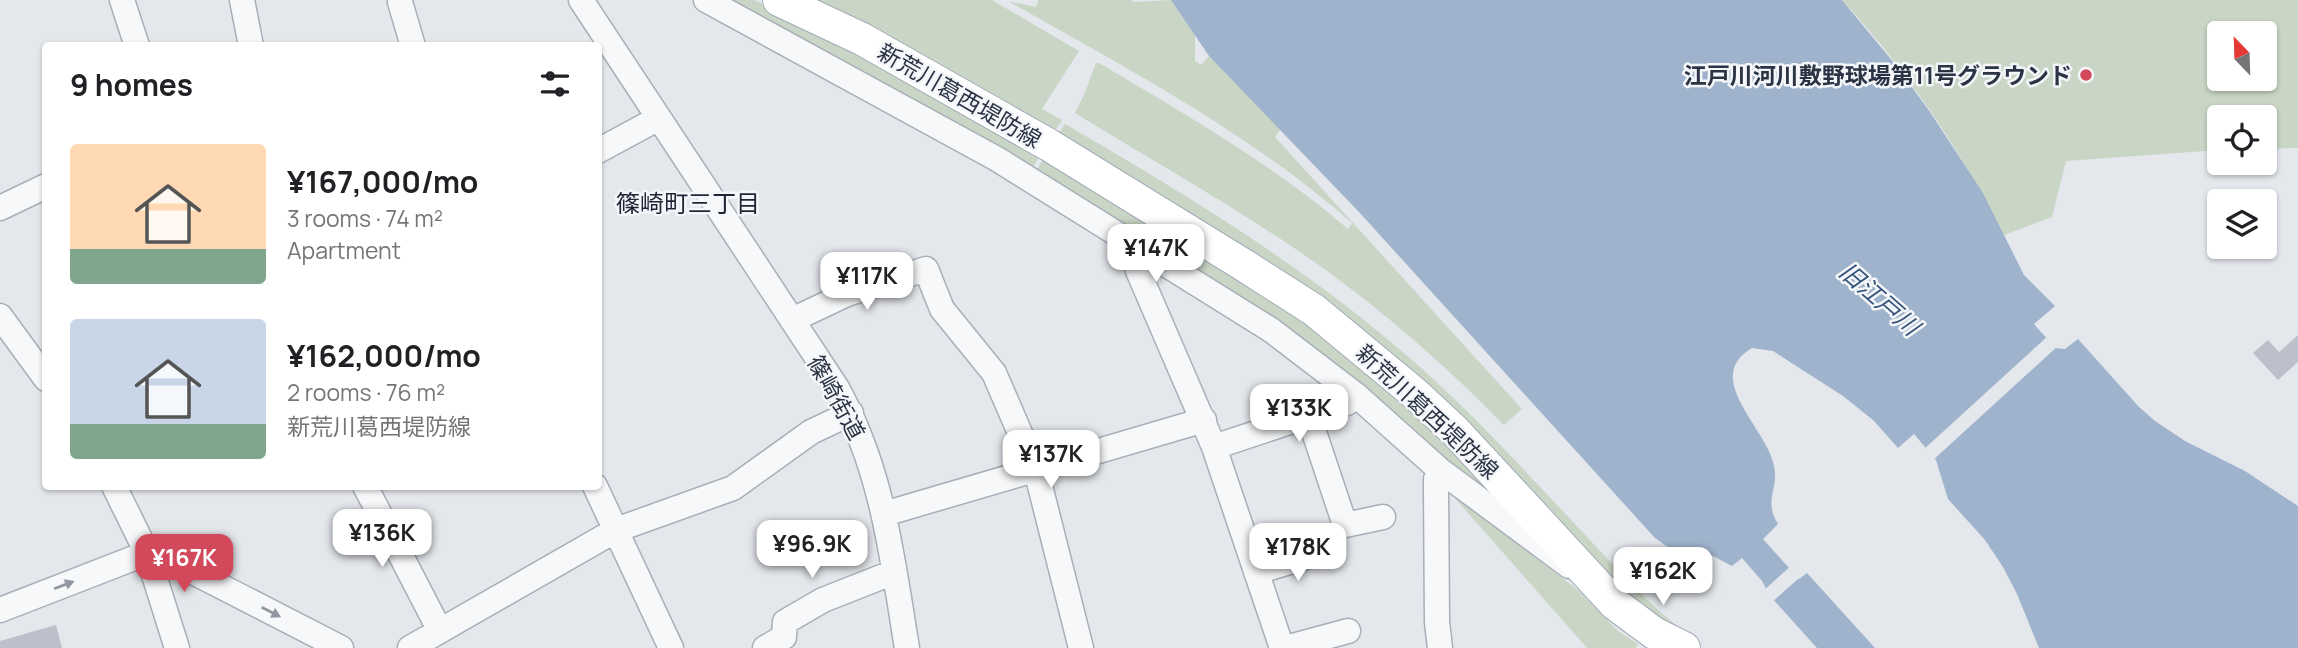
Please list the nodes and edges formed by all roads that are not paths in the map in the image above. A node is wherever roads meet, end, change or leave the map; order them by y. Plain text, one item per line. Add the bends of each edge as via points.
1 (122, 0) edge
2 (242, 0) edge
3 (580, 0) edge
4 (706, 0) edge
5 (779, 0) edge
6 (400, 2) dead end
7 (136, 42) edge
8 (250, 42) edge
9 (412, 42) edge
10 (659, 118) junction
11 (602, 149) edge
12 (42, 188) edge
13 (0, 208) edge
14 (1138, 271) dead end
15 (792, 320) junction
16 (4, 329) edge
17 (42, 374) edge
18 (1356, 395) junction
19 (851, 413) junction
20 (1309, 417) junction
21 (1204, 420) junction
22 (1214, 447) junction
23 (1036, 470) junction
24 (1441, 471) junction
25 (116, 490) edge
26 (367, 490) edge
27 (597, 490) edge
28 (884, 514) junction
29 (1383, 517) dead end
30 (616, 530) junction
31 (1326, 551) dead end
32 (147, 553) junction
33 (894, 572) junction
34 (1256, 572) junction
35 (1593, 582) junction
36 (0, 610) edge
37 (440, 631) junction
38 (1348, 631) dead end
39 (177, 648) edge
40 (341, 648) edge
41 (410, 648) edge
42 (671, 648) edge
43 (765, 648) edge
44 (907, 648) edge
45 (1081, 648) edge
46 (1284, 648) edge
47 (1440, 648) edge
48 (1684, 648) edge

1 - 7 street
2 - 8 street
3 - 10 street, 篠崎街道
4 - 18 street via 1035,182 1271,330
5 - 35 main road, 新荒川葛西堤防線 via 862,39 1049,145 1314,310 1455,431
6 - 9 street
10 - 11 street
10 - 15 street, 篠崎街道
12 - 13 street
14 - 21 street
15 - 19 street, 篠崎街道
15 - 23 street via 847,294 926,269 942,309 994,373
16 - 17 street
18 - 20 street
18 - 24 street
19 - 28 street, 篠崎街道
19 - 30 street via 811,432 733,488
20 - 22 street
20 - 29 street via 1345,525
21 - 22 street
21 - 23 street
22 - 34 street
23 - 28 street
23 - 45 street
24 - 35 street
24 - 47 street via 1436,479
25 - 32 street
26 - 37 street
27 - 30 street
28 - 33 street, 篠崎街道
30 - 37 street
30 - 42 street
31 - 34 street
36 -> 32 street
32 - 39 street
32 -> 40 street via 160,555
33 - 43 street via 823,600 785,622 784,637
33 - 44 street, 篠崎街道
34 - 46 street
35 - 48 main road, 新荒川葛西堤防線 via 1633,619
37 - 41 street
38 - 46 street

